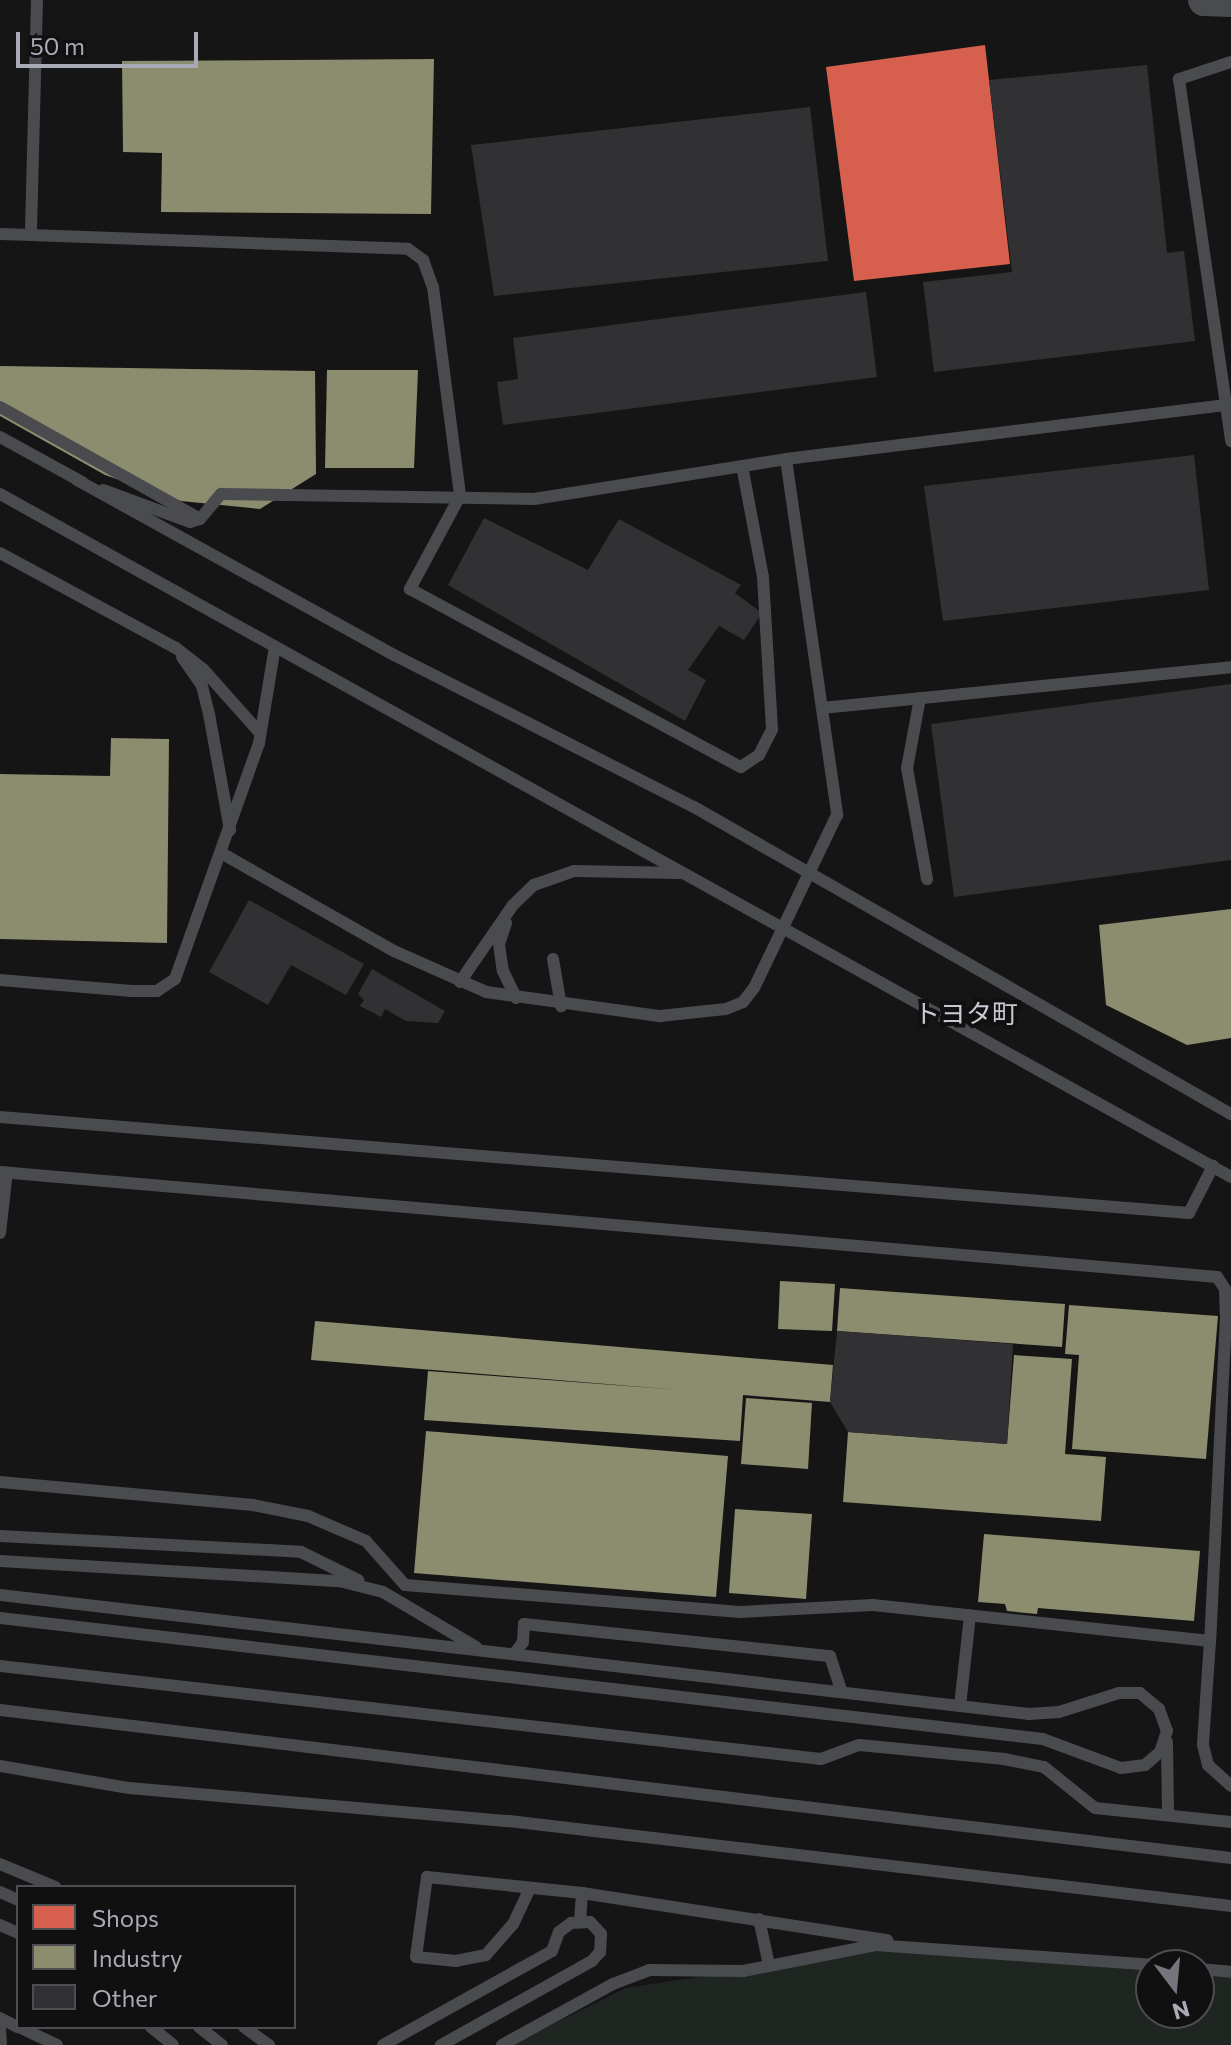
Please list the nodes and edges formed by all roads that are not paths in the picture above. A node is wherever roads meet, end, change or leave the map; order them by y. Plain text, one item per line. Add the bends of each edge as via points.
1 (37, 0) edge
2 (1204, 0) edge
3 (1231, 1) edge
4 (1231, 62) edge
5 (0, 234) edge
6 (31, 235) junction
7 (1227, 405) junction
8 (0, 407) edge
9 (0, 437) edge
10 (1231, 441) edge
11 (786, 459) junction
12 (742, 466) junction
13 (77, 480) junction
14 (0, 494) edge
15 (460, 496) junction
16 (200, 519) junction
17 (0, 553) edge
18 (275, 646) junction
19 (176, 648) junction
20 (1231, 667) edge
21 (920, 698) junction
22 (822, 708) junction
23 (260, 733) junction
24 (230, 832) junction
25 (223, 854) junction
26 (682, 873) junction
27 (927, 879) dead end
28 (513, 905) junction
29 (553, 959) dead end
30 (0, 980) edge
31 (460, 982) junction
32 (516, 998) junction
33 (561, 1006) junction
34 (1231, 1114) edge
35 (0, 1117) edge
36 (1213, 1166) junction
37 (3, 1172) edge
38 (1231, 1177) edge
39 (0, 1233) edge
40 (0, 1482) edge
41 (0, 1536) edge
42 (0, 1561) edge
43 (383, 1592) junction
44 (0, 1595) edge
45 (970, 1616) junction
46 (0, 1618) edge
47 (1210, 1641) junction
48 (483, 1651) junction
49 (514, 1654) junction
50 (0, 1666) edge
51 (842, 1692) junction
52 (960, 1706) junction
53 (0, 1710) edge
54 (1167, 1731) junction
55 (0, 1766) edge
56 (1231, 1786) edge
57 (1168, 1814) junction
58 (1231, 1822) edge
59 (1231, 1858) edge
60 (0, 1864) edge
61 (50, 1885) edge
62 (530, 1888) junction
63 (582, 1893) junction
64 (1231, 1906) edge
65 (759, 1919) junction
66 (580, 1922) junction
67 (922, 1946) junction
68 (1135, 1964) edge
69 (769, 1965) junction
70 (0, 2027) edge
71 (22, 2029) edge
72 (153, 2029) edge
73 (202, 2029) edge
74 (247, 2029) edge
75 (53, 2044) edge
76 (1, 2045) edge
77 (173, 2045) edge
78 (222, 2045) edge
79 (269, 2045) edge
80 (383, 2045) edge
81 (441, 2045) edge
82 (502, 2045) edge

1 - 6 lane
2 - 3 street
4 - 7 lane via 1179,79
5 - 6 lane
6 - 15 lane via 408,249 423,260 433,287
7 - 10 lane
7 - 11 lane
8 - 16 lane
9 - 13 lane
11 - 12 lane
11 - 22 lane
12 - 15 lane via 534,499
12 - 15 lane via 763,577 772,729 759,755 741,767 410,589
13 - 16 lane via 175,519
13 - 34 lane via 394,655 694,807
14 - 18 lane
15 - 16 lane via 221,494
17 - 19 lane
18 - 23 lane
18 - 26 lane
19 - 23 lane via 203,669
19 - 24 lane via 202,686
20 - 21 lane
21 - 22 lane
21 - 27 lane via 907,768
22 - 33 lane, bridge via 837,815 743,1002 688,1015
23 - 24 lane
24 - 25 lane
25 - 30 lane via 175,979 157,991
25 - 31 lane via 394,951
26 - 28 lane via 574,871 534,885
26 - 36 lane
28 - 31 lane
28 - 32 lane via 499,944 503,971
29 - 33 lane
31 - 32 lane
32 - 33 lane
35 - 36 lane via 1189,1213
36 - 38 lane
37 - 39 lane
37 - 47 lane via 1217,1277 1225,1289 1226,1317
40 - 45 lane via 253,1505 308,1516 366,1541 405,1585 740,1612 873,1605
41 - 43 lane via 301,1552
42 - 43 lane via 339,1581
43 - 48 lane
44 - 48 lane
45 - 47 lane
45 - 52 lane
46 - 54 lane via 1043,1739 1121,1768 1145,1765 1160,1752
47 - 56 lane via 1203,1745 1208,1765
48 - 49 lane
49 - 51 lane
49 - 51 lane via 523,1642 524,1624 830,1656
50 - 57 lane via 821,1759 859,1745 1004,1759 1044,1767 1095,1808
51 - 52 lane
52 - 54 lane via 1059,1712 1119,1693 1140,1693 1159,1709
53 - 59 lane
54 - 57 lane
55 - 64 lane via 129,1788 509,1821
57 - 58 lane
60 - 61 lane
62 - 62 lane via 427,1877 416,1957 456,1961 486,1955 513,1924
62 - 63 lane
63 - 65 lane
63 - 66 lane
65 - 67 lane
65 - 69 lane
66 - 80 lane via 559,1932 552,1951
66 - 81 lane via 590,1922 601,1934 600,1952 592,1961
67 - 68 lane
67 - 69 lane via 875,1945
69 - 82 lane via 743,1971 649,1970
70 - 76 lane
71 - 75 lane
72 - 77 lane
73 - 78 lane
74 - 79 lane

